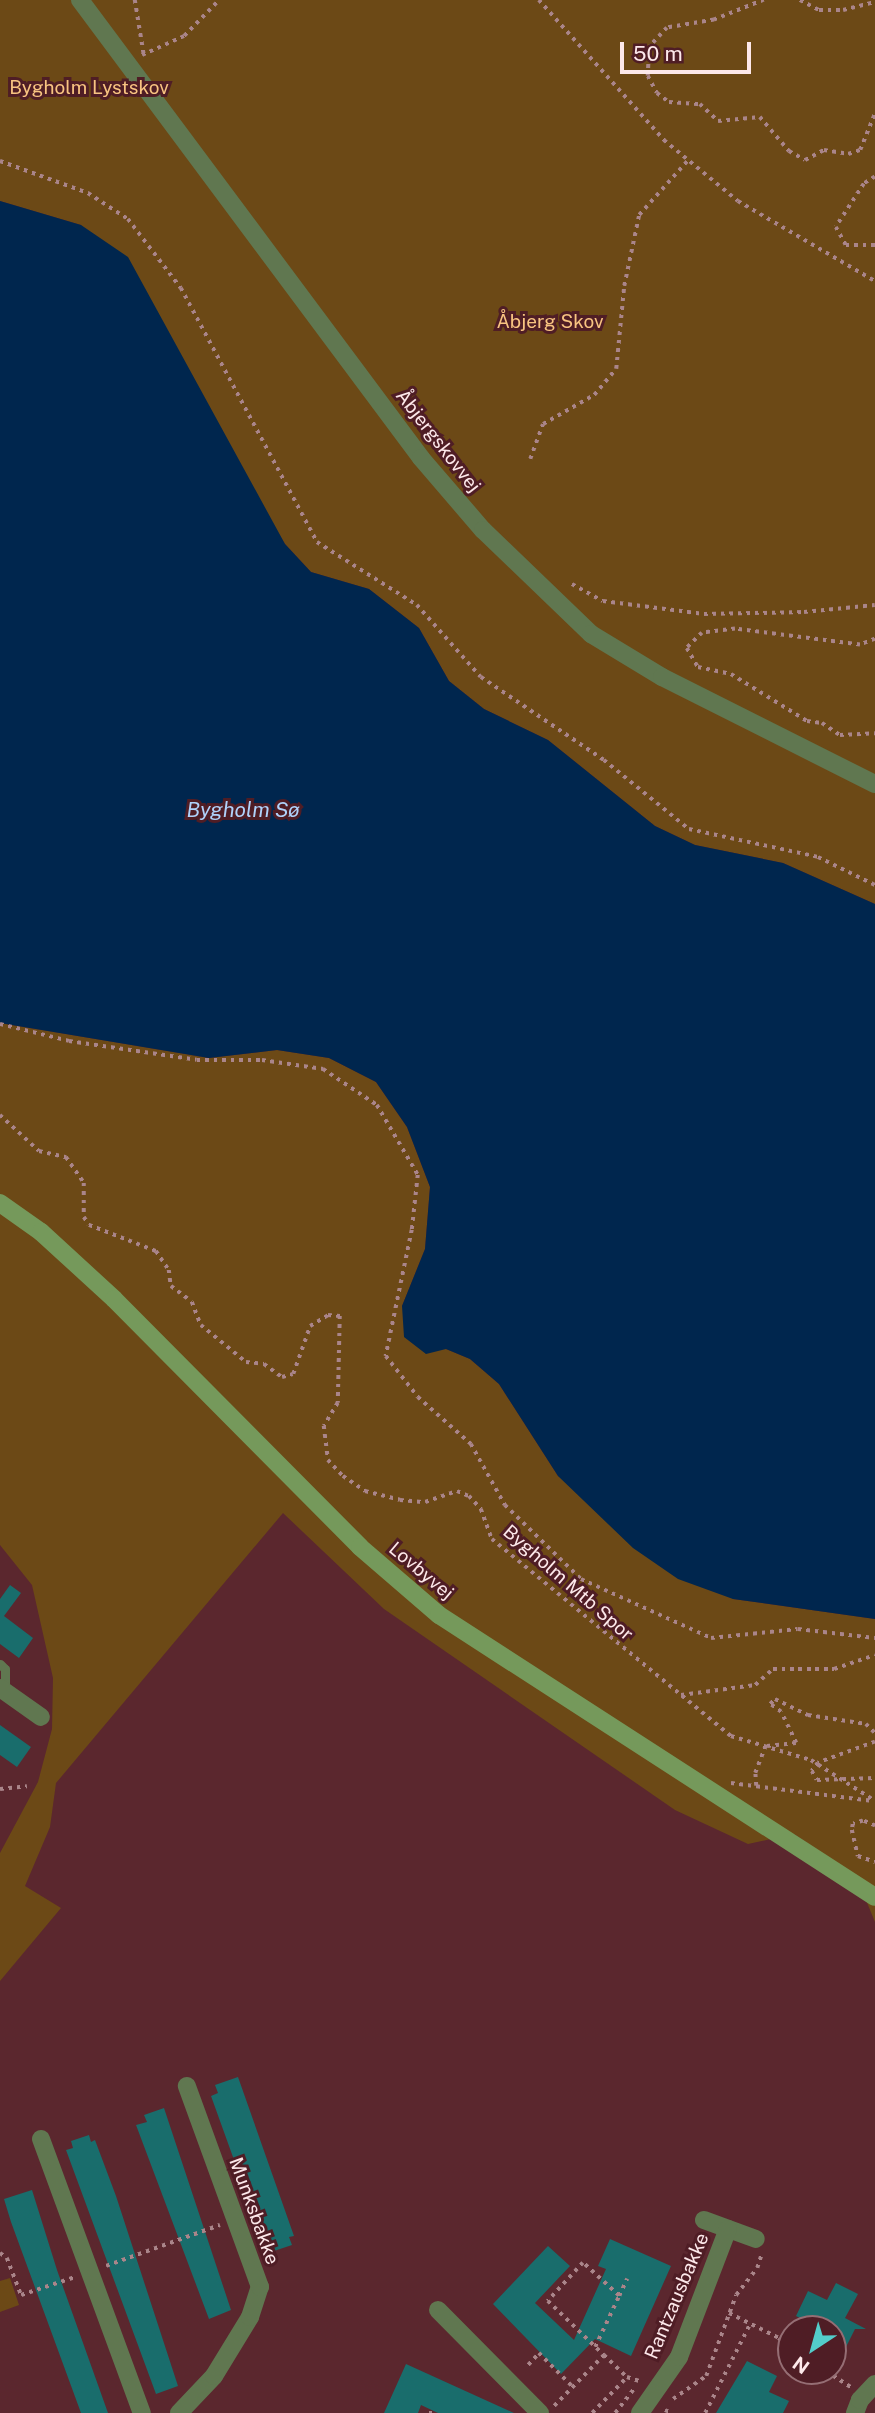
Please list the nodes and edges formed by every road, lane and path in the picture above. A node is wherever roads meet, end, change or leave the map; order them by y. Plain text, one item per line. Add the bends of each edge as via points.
1 (79, 0) edge
2 (135, 0) edge
3 (219, 0) edge
4 (539, 0) edge
5 (764, 0) edge
6 (800, 0) edge
7 (875, 2) edge
8 (121, 55) junction
9 (144, 55) junction
10 (875, 113) edge
11 (689, 159) junction
12 (0, 161) edge
13 (875, 177) edge
14 (875, 245) edge
15 (875, 281) edge
16 (530, 459) dead end
17 (572, 584) dead end
18 (875, 605) edge
19 (875, 639) edge
20 (875, 733) edge
21 (875, 784) edge
22 (875, 885) edge
23 (0, 1024) edge
24 (0, 1115) edge
25 (0, 1203) edge
26 (875, 1638) edge
27 (875, 1655) edge
28 (0, 1664) edge
29 (2, 1689) edge
30 (681, 1695) junction
31 (41, 1717) dead end
32 (875, 1733) edge
33 (875, 1742) edge
34 (765, 1747) junction
35 (818, 1763) junction
36 (875, 1778) edge
37 (694, 1779) junction
38 (843, 1781) junction
39 (27, 1786) dead end
40 (756, 1786) junction
41 (0, 1789) edge
42 (875, 1801) edge
43 (875, 1826) edge
44 (875, 1862) edge
45 (875, 1897) edge
46 (187, 2086) dead end
47 (41, 2140) dead end
48 (236, 2220) junction
49 (705, 2220) dead end
50 (728, 2229) junction
51 (760, 2242) joint
52 (0, 2253) edge
53 (90, 2272) junction
54 (627, 2279) dead end
55 (619, 2296) junction
56 (438, 2310) dead end
57 (729, 2313) junction
58 (750, 2323) junction
59 (777, 2336) edge
60 (595, 2347) junction
61 (604, 2355) junction
62 (528, 2365) dead end
63 (626, 2377) junction
64 (847, 2380) edge
65 (639, 2381) dead end
66 (573, 2387) junction
67 (869, 2390) edge
68 (546, 2411) edge
69 (664, 2411) edge
70 (142, 2413) edge
71 (179, 2413) edge
72 (592, 2413) edge
73 (640, 2413) edge
74 (672, 2413) edge
75 (705, 2413) edge
76 (855, 2413) edge

1 - 8 street, Åbjergskovvej
2 - 9 path
3 - 9 path via 184,36
4 - 11 path via 664,140
5 - 10 path via 714,20 667,28 650,46 648,76 657,93 668,102 700,104 718,121 760,117 789,151 805,160 824,150 848,155 860,150
6 - 7 path via 831,10
8 - 9 path
8 - 21 street, Åbjergskovvej via 421,457 483,530 591,634 662,677
11 - 15 path via 738,201
11 - 16 path via 639,215 624,286 616,369 594,395 543,424
12 - 22 path via 88,193 128,219 181,288 317,542 417,604 481,677 604,760 689,829 818,857
13 - 14 path via 864,184 836,227 846,245
17 - 18 path via 603,601 704,614
19 - 20 path via 860,645 735,629 702,632 687,648 698,667 731,674 807,721 822,723 840,735
23 - 26 path via 69,1041 197,1060 262,1060 323,1069 377,1105 418,1175 412,1230 386,1356 418,1398 471,1444 505,1505 581,1579 711,1638 798,1629
24 - 30 path, Bygholm Mtb Spor via 39,1151 66,1157 84,1183 84,1217 89,1225 156,1251 169,1269 171,1286 192,1302 201,1325 246,1362 264,1364 282,1377 293,1374 310,1326 328,1315 340,1317 338,1403 324,1426 328,1460 354,1483 382,1497 425,1502 457,1490 469,1496 481,1509 492,1539
25 - 37 street, Lovbyvej via 41,1232 105,1290 360,1547 439,1615
27 - 30 path via 834,1669 773,1669 755,1685
28 - 29 lane via 5,1669
29 - 31 street
30 - 34 path via 731,1736
32 - 34 path via 866,1724 808,1716 775,1699 769,1702 781,1712 796,1742
33 - 35 path
34 - 35 path
34 - 40 path via 755,1773
35 - 38 path
35 - 38 path via 812,1771 817,1780
36 - 38 path
37 - 40 path
37 - 45 street, Lovbyvej
38 - 42 path
39 - 41 path
40 - 42 path
43 - 44 path via 863,1821 852,1830 858,1856
46 - 48 street, Munksbakke
47 - 53 street
48 - 53 path
48 - 71 street, Munksbakke via 260,2287 250,2316 214,2376
49 - 50 street, Rantzausbakke
50 - 51 street, Rantzausbakke
50 - 73 street, Rantzausbakke via 679,2357
51 - 57 path via 757,2268 736,2295
52 - 53 path via 7,2258 21,2295
53 - 70 street
54 - 55 path
55 - 60 path
55 - 60 path via 583,2263 548,2301
56 - 68 street
57 - 58 path
57 - 69 path via 706,2376 675,2396
58 - 59 path
58 - 75 path
60 - 61 path
61 - 63 path
61 - 66 path
62 - 66 path via 538,2353
63 - 65 path
63 - 72 path
64 - 67 path
66 - 68 path
67 - 76 street
69 - 74 path

